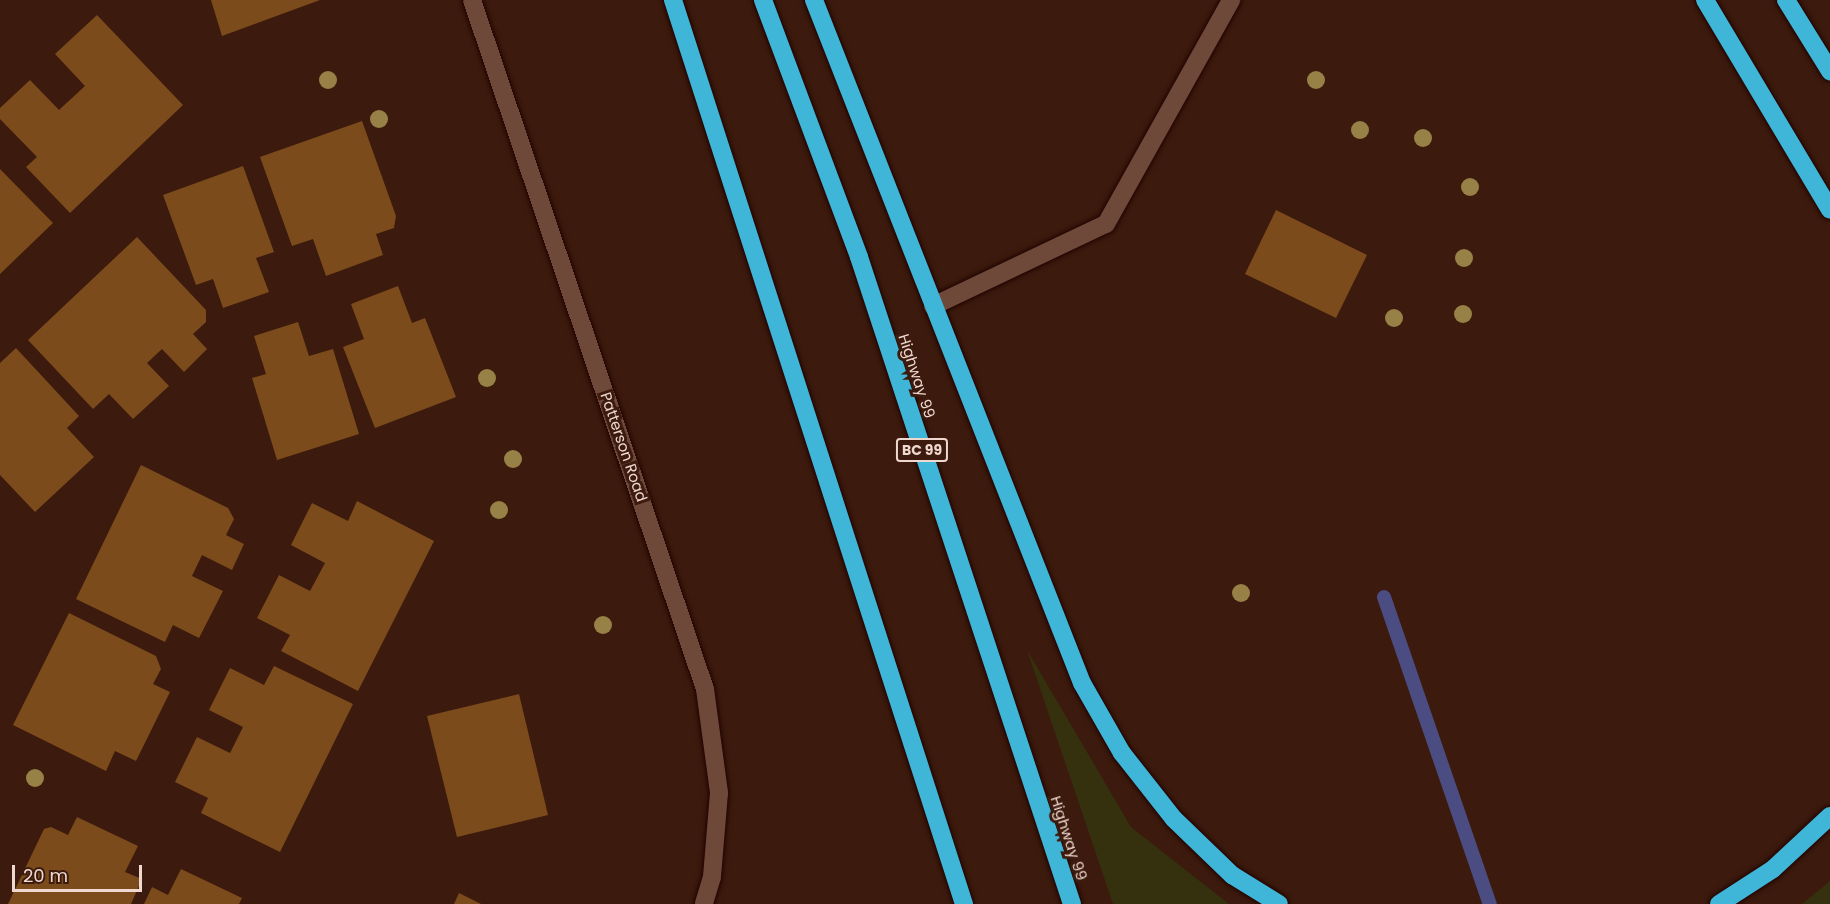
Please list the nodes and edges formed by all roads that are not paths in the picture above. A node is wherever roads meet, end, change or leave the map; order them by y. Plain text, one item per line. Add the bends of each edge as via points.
1 (472, 0) edge
2 (673, 0) edge
3 (763, 0) edge
4 (814, 0) edge
5 (1231, 0) edge
6 (1705, 0) edge
7 (1786, 0) edge
8 (1830, 70) edge
9 (1830, 210) edge
10 (933, 306) junction
11 (1830, 816) edge
12 (704, 904) edge
13 (964, 904) edge
14 (1072, 904) edge
15 (1279, 904) edge
16 (1719, 904) edge

1 - 12 street, Patterson Road via 705,689 719,793 712,877
2 - 13 highway
3 - 14 highway, Highway 99 / BC 99 via 859,257
4 - 10 highway
5 - 10 street via 1106,224
6 - 9 highway
7 - 8 highway
10 - 15 highway via 1082,683 1122,753 1182,827 1232,875
11 - 16 highway via 1773,869

